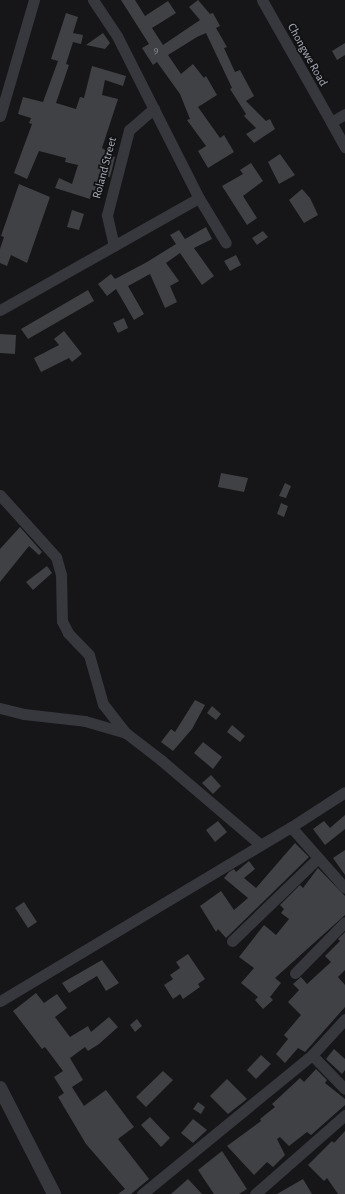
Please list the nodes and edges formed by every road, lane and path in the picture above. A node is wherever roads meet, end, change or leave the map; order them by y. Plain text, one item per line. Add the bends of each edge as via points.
1 (34, 0) edge
2 (93, 0) edge
3 (262, 0) edge
4 (154, 108) junction
5 (345, 114) edge
6 (0, 116) edge
7 (331, 122) junction
8 (345, 147) edge
9 (199, 198) junction
10 (226, 243) dead end
11 (114, 246) junction
12 (0, 310) edge
13 (0, 496) edge
14 (0, 708) edge
15 (126, 733) junction
16 (345, 792) edge
17 (291, 827) junction
18 (261, 845) junction
19 (317, 859) junction
20 (345, 888) edge
21 (345, 922) edge
22 (232, 941) dead end
23 (294, 973) dead end
24 (0, 1001) edge
25 (345, 1020) edge
26 (312, 1055) junction
27 (0, 1088) edge
28 (345, 1090) edge
29 (345, 1115) edge
30 (54, 1194) edge
31 (142, 1194) edge
32 (255, 1194) edge

1 - 6 street
2 - 4 street via 117,36
3 - 7 street, Chongwe Road
4 - 9 street
4 - 11 street, Roland Street via 129,130 107,215
5 - 7 street
7 - 8 street, Chongwe Road
9 - 10 street
9 - 11 street
11 - 12 street
13 - 15 street via 56,557 61,575 62,621 68,633 89,654 103,704
14 - 15 street via 24,714 85,721
15 - 18 street
16 - 17 street
17 - 18 street
17 - 19 street
18 - 24 street
19 - 20 street
19 - 22 street
21 - 23 street
25 - 26 street
26 - 28 street
26 - 31 street
27 - 30 street
29 - 32 street

